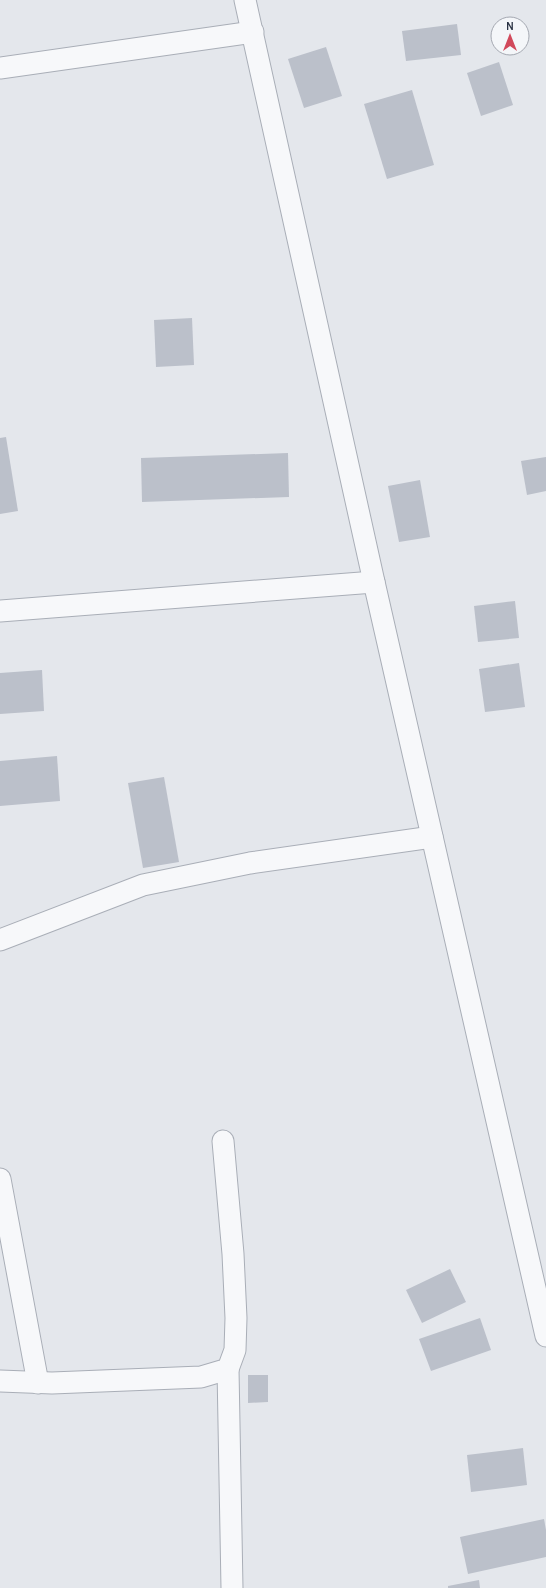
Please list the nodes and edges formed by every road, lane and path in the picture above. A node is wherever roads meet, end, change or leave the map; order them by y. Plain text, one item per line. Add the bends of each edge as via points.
1 (245, 0) edge
2 (253, 32) junction
3 (0, 68) edge
4 (374, 582) junction
5 (0, 610) edge
6 (432, 837) junction
7 (0, 940) edge
8 (223, 1141) dead end
9 (0, 1179) edge
10 (546, 1336) edge
11 (228, 1369) junction
12 (0, 1381) edge
13 (38, 1383) junction
14 (232, 1588) edge

1 - 2 street
2 - 3 street
2 - 4 street
4 - 5 street
4 - 6 street
6 - 7 street via 250,863 143,885
6 - 10 street
8 - 11 street via 236,1318 235,1350
9 - 13 street
11 - 13 street via 201,1377
11 - 14 street
12 - 13 street

